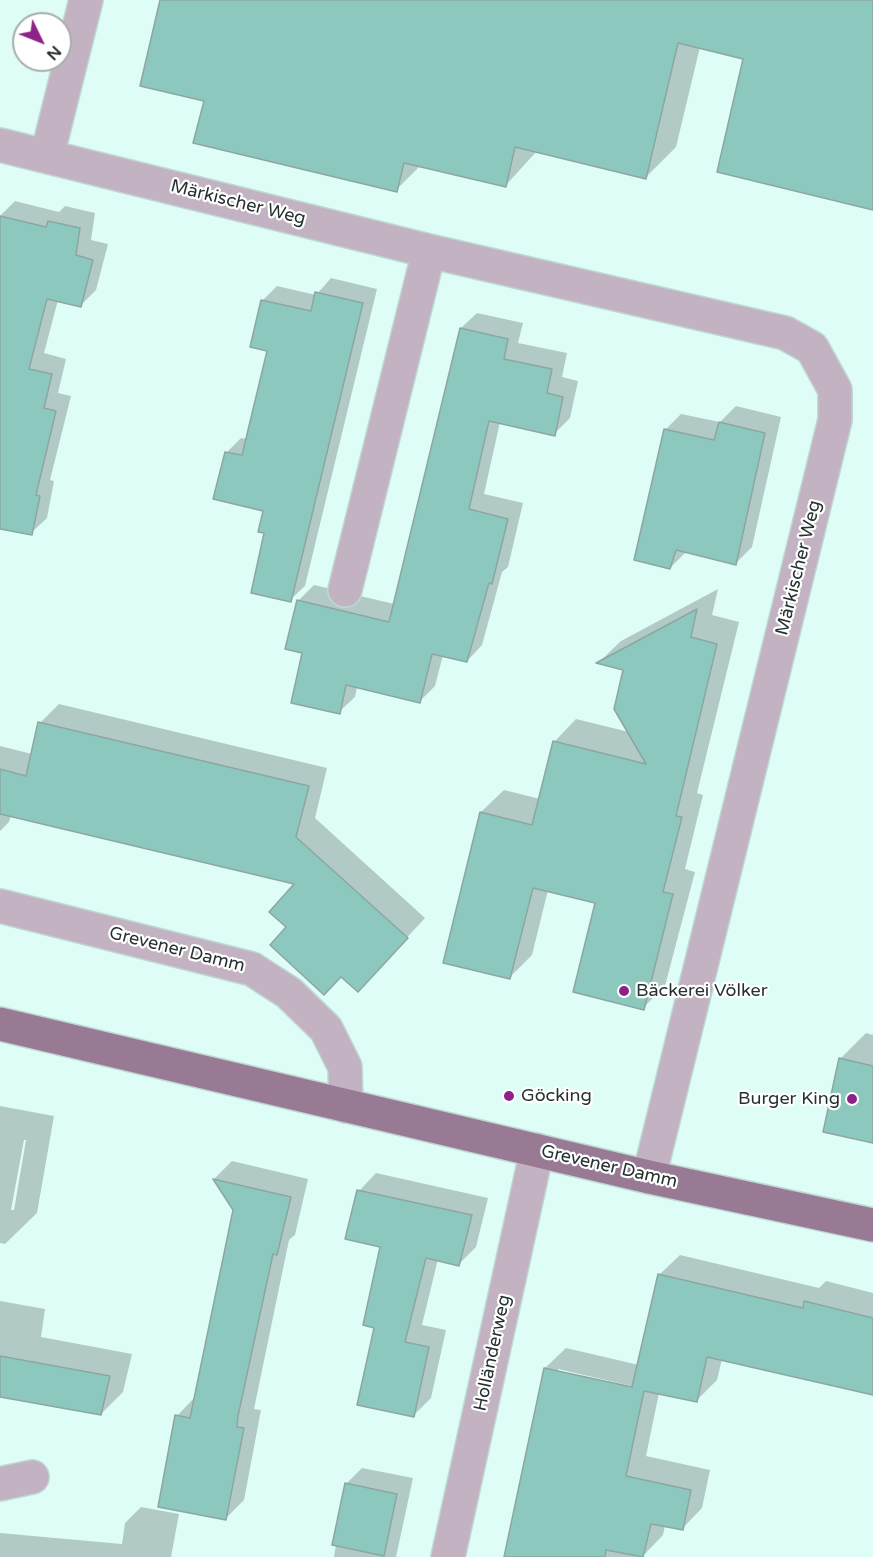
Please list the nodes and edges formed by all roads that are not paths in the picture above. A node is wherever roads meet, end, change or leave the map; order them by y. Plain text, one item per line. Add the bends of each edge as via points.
1 (86, 0) edge
2 (0, 145) edge
3 (47, 156) junction
4 (429, 250) junction
5 (345, 590) dead end
6 (0, 906) edge
7 (0, 1024) edge
8 (346, 1106) junction
9 (537, 1150) junction
10 (649, 1177) junction
11 (873, 1225) edge
12 (32, 1477) dead end
13 (0, 1484) edge
14 (448, 1557) edge

1 - 3 street
2 - 3 street, Märkischer Weg
3 - 4 street, Märkischer Weg
4 - 5 street
4 - 10 street, Märkischer Weg via 785,333 812,348 835,390 836,420
6 - 8 street, Grevener Damm via 252,969 289,993 326,1029 345,1067
7 - 8 main road, Grevener Damm
8 - 9 main road, Grevener Damm
9 - 10 main road, Grevener Damm
9 - 14 street, Holländerweg
10 - 11 main road, Grevener Damm
12 - 13 street

